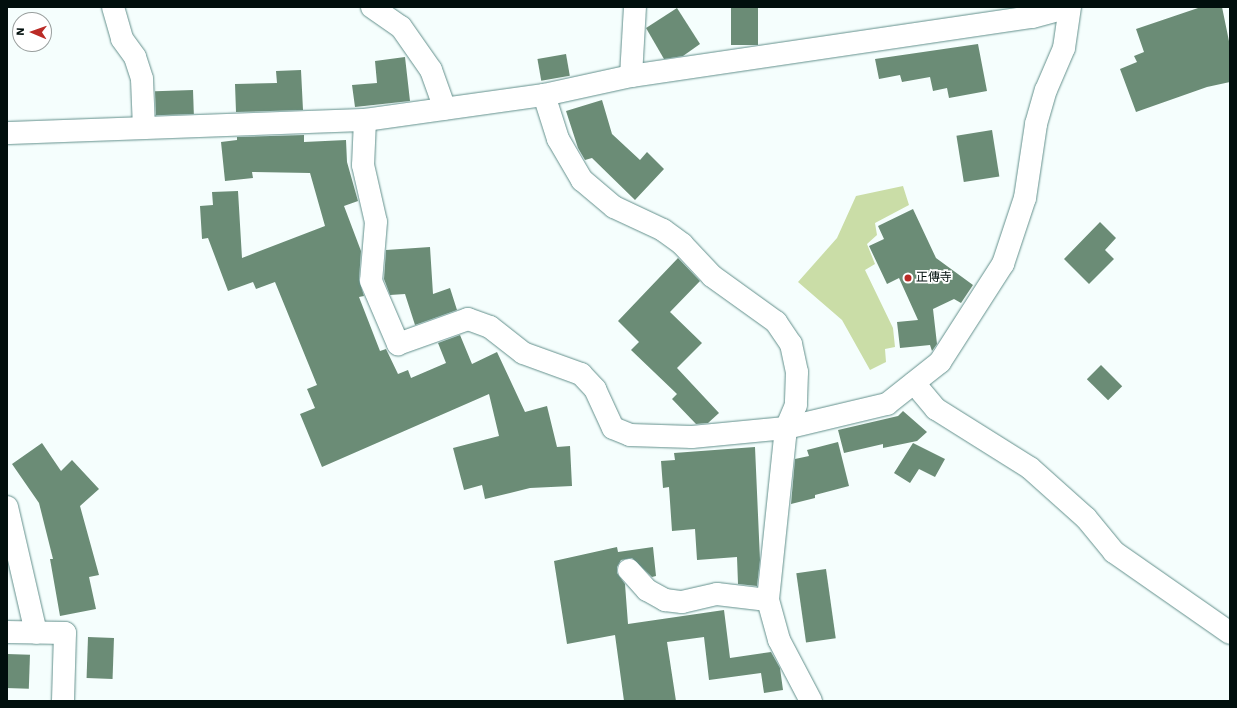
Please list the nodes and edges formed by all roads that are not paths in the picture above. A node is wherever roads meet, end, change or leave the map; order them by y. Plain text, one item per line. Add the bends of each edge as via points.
1 (112, 7) edge
2 (372, 7) edge
3 (634, 7) edge
4 (1070, 7) edge
5 (631, 76) junction
6 (544, 95) junction
7 (445, 109) junction
8 (365, 120) junction
9 (144, 128) junction
10 (7, 133) edge
11 (914, 383) junction
12 (786, 428) junction
13 (7, 507) edge
14 (629, 570) dead end
15 (768, 600) junction
16 (7, 632) edge
17 (36, 633) junction
18 (1230, 633) edge
19 (63, 701) edge
20 (811, 701) edge

1 - 9 street via 122,39 135,57 142,79
2 - 7 street via 401,27 430,70
3 - 5 street
4 - 5 street via 1032,17
4 - 11 street via 1064,48 1046,90 1036,124 1025,198 1003,264 940,362
5 - 6 street
6 - 7 street
6 - 12 street via 558,139 582,180 614,208 663,230 682,244 712,276 776,322 791,344 797,372 796,405
7 - 8 street
8 - 9 street
8 - 12 street via 363,165 376,222 371,281 398,344 468,320 490,327 523,353 581,374 595,389 613,428 630,435 692,437
9 - 10 street
11 - 12 street via 887,404
11 - 18 street via 936,409 1030,468 1086,518 1114,552
12 - 15 street
13 - 17 street
14 - 15 street via 647,590 665,600 682,602 717,594
15 - 20 street via 779,640
16 - 17 street
17 - 19 street via 65,633

